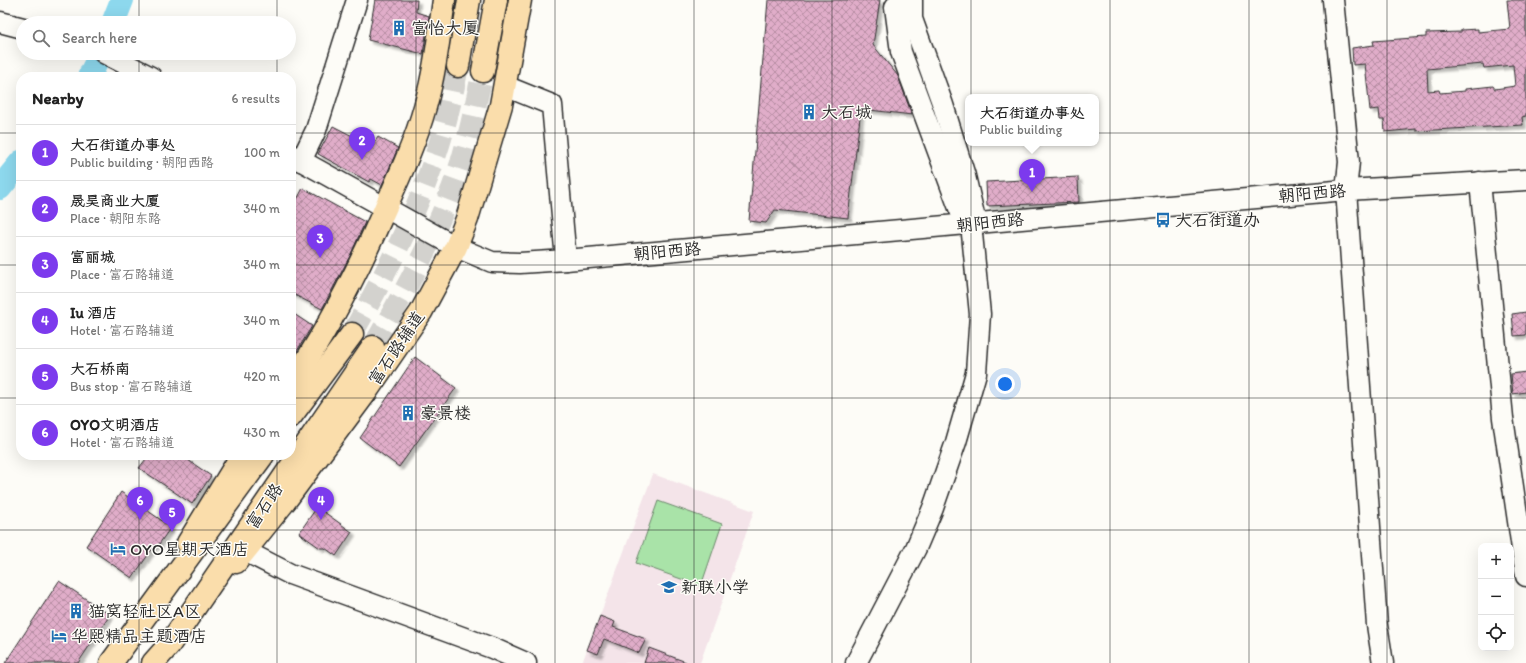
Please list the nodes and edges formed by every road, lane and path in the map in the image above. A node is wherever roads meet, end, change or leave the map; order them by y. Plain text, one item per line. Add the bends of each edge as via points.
1 (357, 0) edge
2 (444, 0) edge
3 (469, 0) edge
4 (496, 0) edge
5 (520, 0) edge
6 (900, 0) edge
7 (912, 0) edge
8 (1333, 0) edge
9 (0, 22) edge
10 (16, 26) edge
11 (119, 60) edge
12 (458, 66) tunnel mouth
13 (483, 71) tunnel mouth
14 (141, 72) edge
15 (504, 86) junction
16 (296, 158) edge
17 (1526, 180) edge
18 (1480, 182) junction
19 (1346, 190) junction
20 (386, 208) junction
21 (974, 224) junction
22 (456, 247) junction
23 (566, 260) junction
24 (352, 334) tunnel mouth
25 (373, 347) tunnel mouth
26 (296, 377) edge
27 (296, 409) edge
28 (296, 459) edge
29 (239, 460) edge
30 (258, 460) edge
31 (296, 460) edge
32 (245, 551) junction
33 (1526, 576) edge
34 (139, 623) junction
35 (169, 645) junction
36 (111, 663) edge
37 (153, 663) edge
38 (526, 663) edge
39 (856, 663) edge
40 (1383, 663) edge

1 - 16 street via 316,130
2 - 20 main road via 426,106
3 - 12 main road
4 - 13 main road
5 - 15 main road, 富石路辅道
6 - 21 street via 895,7 901,52 959,208 965,221
7 - 21 street via 912,19 965,176
8 - 19 street via 1348,162
9 - 10 street
11 - 14 street
15 - 22 main road, 富石路辅道 via 489,151
15 - 23 street via 552,105
16 - 20 street, 朝阳西路
17 - 18 street, 朝阳西路
18 - 19 street, 朝阳西路
18 - 33 street via 1503,418
19 - 21 street, 朝阳西路
19 - 40 street via 1376,625
20 - 22 street, 朝阳西路
20 - 26 main road via 348,287
21 - 23 street, 朝阳西路
21 - 39 street via 980,314 976,373 933,508 916,548
22 - 23 street, 朝阳西路 via 492,262
22 - 32 main road, 富石路辅道 via 421,312 366,392
24 - 27 main road
25 - 28 main road, 富石路
29 - 34 main road
30 - 34 main road, 富石路
31 - 35 main road, 富石路
32 - 35 main road, 富石路辅道
32 - 38 street via 290,574
34 - 36 main road, 富石路
35 - 37 main road, 富石路

